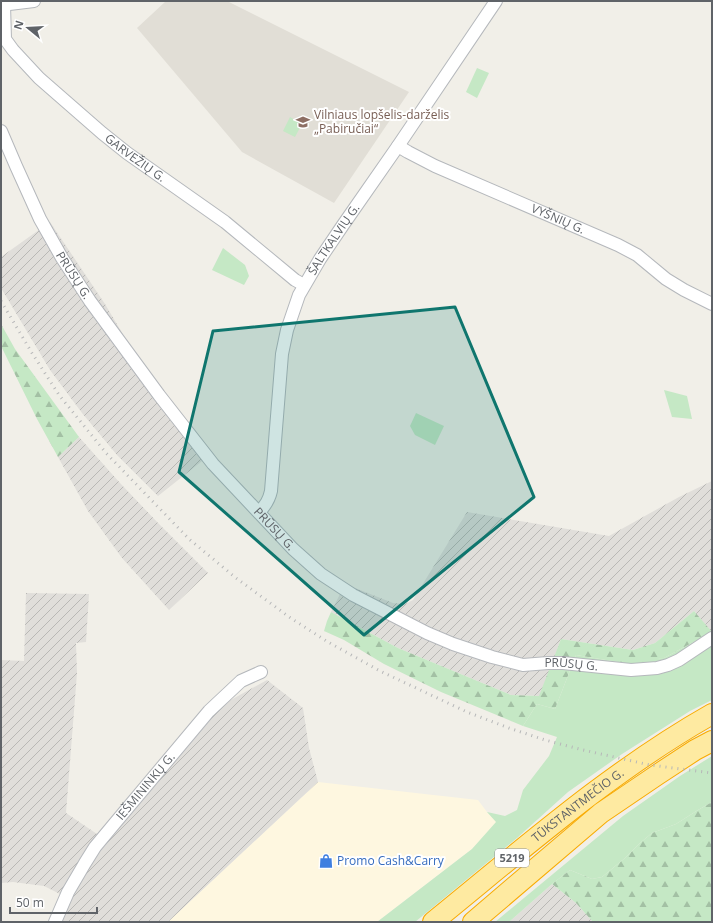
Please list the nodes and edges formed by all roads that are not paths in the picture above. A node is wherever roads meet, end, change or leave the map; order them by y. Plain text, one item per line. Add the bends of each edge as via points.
1 (34, 1) edge
2 (496, 1) edge
3 (2, 5) edge
4 (3, 40) edge
5 (1, 131) edge
6 (398, 146) junction
7 (304, 285) junction
8 (712, 304) edge
9 (259, 512) junction
10 (712, 638) edge
11 (261, 672) dead end
12 (712, 714) edge
13 (712, 740) edge
14 (55, 922) edge
15 (433, 922) edge
16 (473, 922) edge

1 - 3 street
2 - 6 street, ŠALTKALVIŲ G.
3 - 4 street, GARVEŽIŲ G.
4 - 7 street, GARVEŽIŲ G. via 39,78 102,133 225,222
5 - 9 street, PRŪSŲ G. via 40,219 90,301 213,464
6 - 7 street, ŠALTKALVIŲ G.
6 - 8 street, VYŠNIŲ G. via 435,166 618,245 637,255 666,279
7 - 9 street, ŠALTKALVIŲ G. via 287,330 282,354 270,498
9 - 10 street, PRŪSŲ G. via 293,549 321,574 353,595 452,644 492,657 523,665 563,663 631,670 657,668 679,660
11 - 14 street, IEŠMININKŲ G. via 241,681 209,711 95,847 68,892
12 - 15 highway, TŪKSTANTMEČIO G. / 5219 via 590,794
13 - 16 highway, TŪKSTANTMEČIO G. / 5219 via 601,813

